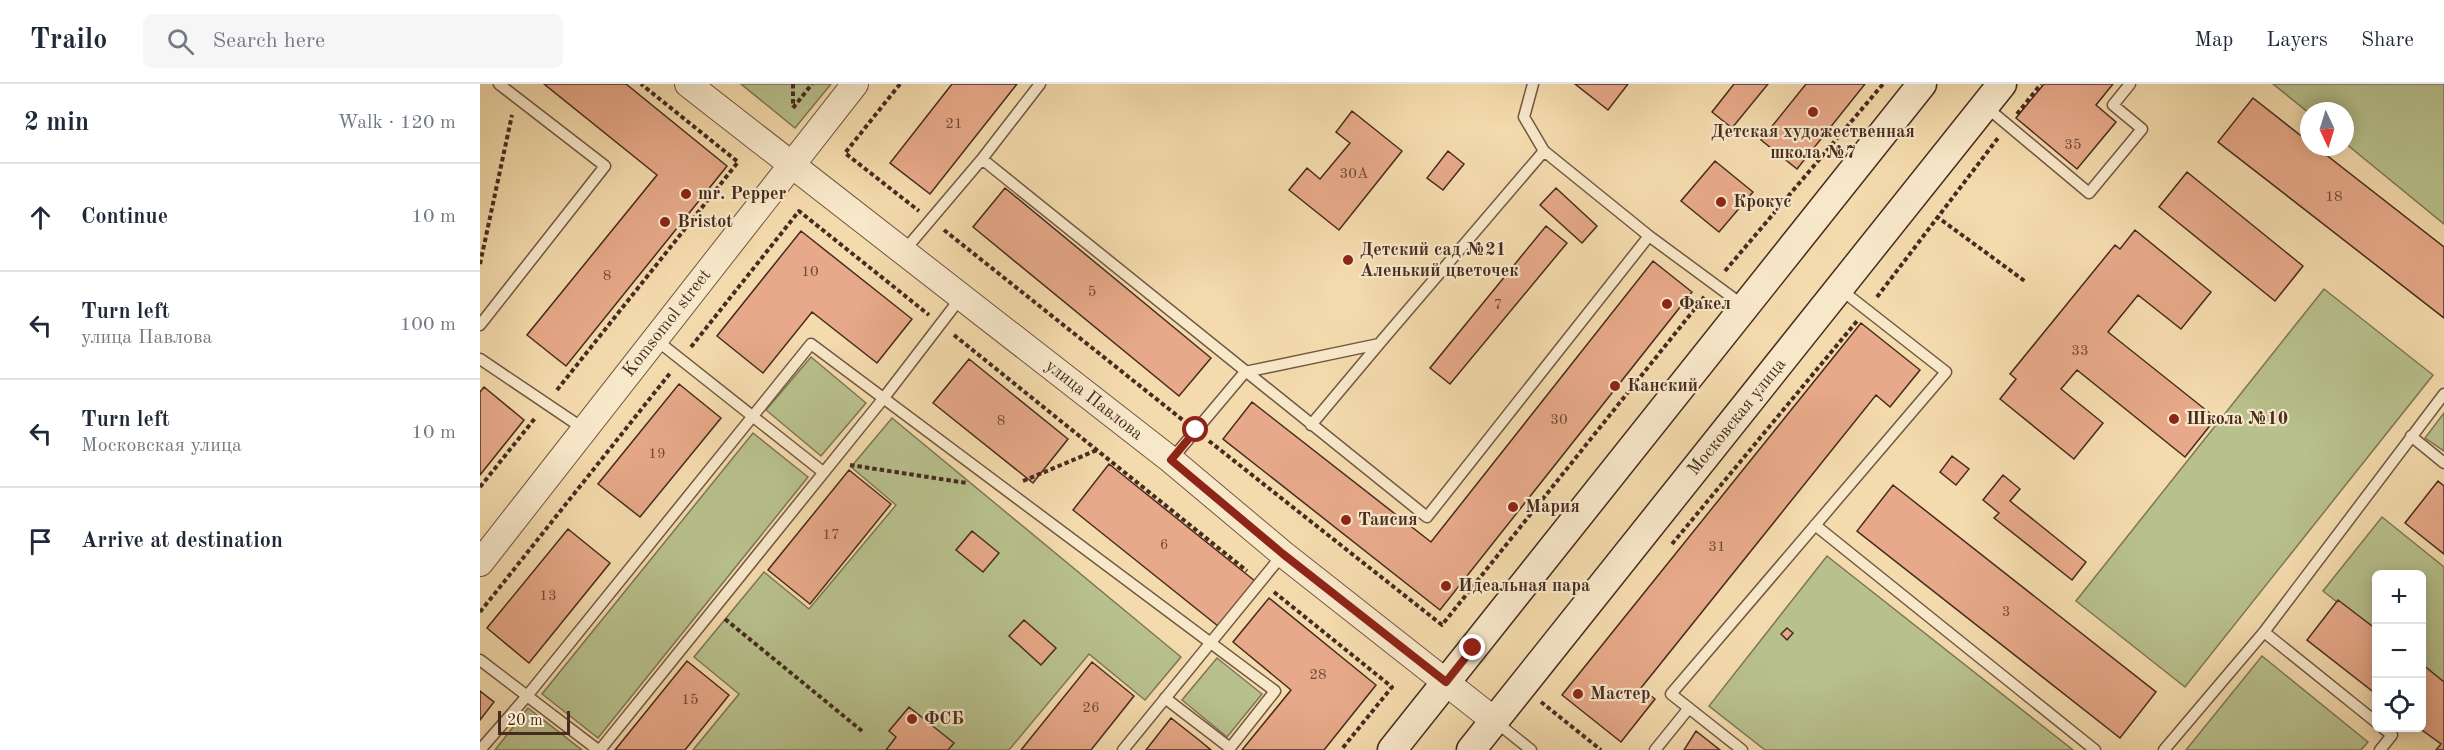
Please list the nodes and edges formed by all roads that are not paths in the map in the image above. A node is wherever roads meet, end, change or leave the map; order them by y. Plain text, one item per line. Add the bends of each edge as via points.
1 (499, 84) edge
2 (688, 84) edge
3 (855, 84) edge
4 (1040, 84) edge
5 (1533, 84) edge
6 (1922, 84) edge
7 (2002, 84) edge
8 (2130, 84) edge
9 (1984, 106) junction
10 (1544, 151) junction
11 (982, 159) junction
12 (792, 164) junction
13 (1649, 236) junction
14 (904, 251) junction
15 (1840, 289) junction
16 (962, 296) junction
17 (1744, 307) junction
18 (480, 325) edge
19 (655, 339) junction
20 (1379, 344) junction
21 (480, 359) edge
22 (1245, 372) junction
23 (2444, 394) edge
24 (883, 399) junction
25 (752, 417) junction
26 (1311, 425) junction
27 (585, 429) junction
28 (2411, 436) junction
29 (1171, 460) junction
30 (2444, 463) edge
31 (823, 472) junction
32 (1815, 525) junction
33 (1283, 554) junction
34 (480, 563) edge
35 (2264, 632) junction
36 (1210, 643) junction
37 (480, 660) edge
38 (1446, 682) junction
39 (527, 696) junction
40 (1165, 698) junction
41 (1689, 708) junction
42 (2372, 720) edge
43 (1495, 721) junction
44 (2388, 732) edge
45 (480, 750) edge
46 (599, 750) edge
47 (1123, 750) edge
48 (1392, 750) edge
49 (1471, 750) edge
50 (1531, 750) edge
51 (1655, 750) edge
52 (1742, 750) edge
53 (2095, 750) edge
54 (2164, 750) edge
55 (2380, 750) edge

1 - 18 lane via 605,166
2 - 12 street, улица Павлова
3 - 12 street, Komsomol street
4 - 11 lane
5 - 10 lane via 1524,117
6 - 17 main road
7 - 9 main road, Московская улица
8 - 9 lane via 2113,105 2142,129 2089,193
9 - 15 main road, Московская улица
10 - 13 lane
10 - 20 lane
11 - 14 lane
11 - 22 lane
12 - 14 street, улица Павлова
12 - 19 street, Komsomol street
13 - 17 lane
13 - 26 lane via 1427,517
14 - 16 street, улица Павлова
15 - 32 lane via 1946,372
15 - 43 main road, Московская улица
16 - 24 lane
16 - 29 street, улица Павлова
17 - 38 main road
19 - 25 lane
19 - 27 street, Komsomol street
20 - 22 lane
20 - 26 lane
21 - 27 lane
22 - 26 lane
22 - 29 lane
23 - 28 lane
24 - 25 lane via 811,344
24 - 31 lane
24 - 36 lane
25 - 31 lane
25 - 39 lane
27 - 34 street, Komsomol street
28 - 30 lane
28 - 35 lane
29 - 33 street, улица Павлова
31 - 46 lane
32 - 41 lane via 1671,694
32 - 53 lane
33 - 36 lane
33 - 38 street, улица Павлова
35 - 42 lane
35 - 54 lane
36 - 40 lane
36 - 40 lane via 1275,691 1230,748
37 - 39 lane
38 - 43 street, улица Павлова
38 - 48 main road
39 - 45 lane
39 - 46 lane
40 - 47 lane
41 - 51 lane
41 - 52 lane
43 - 49 main road, Московская улица
43 - 50 lane
44 - 55 lane via 2392,735

